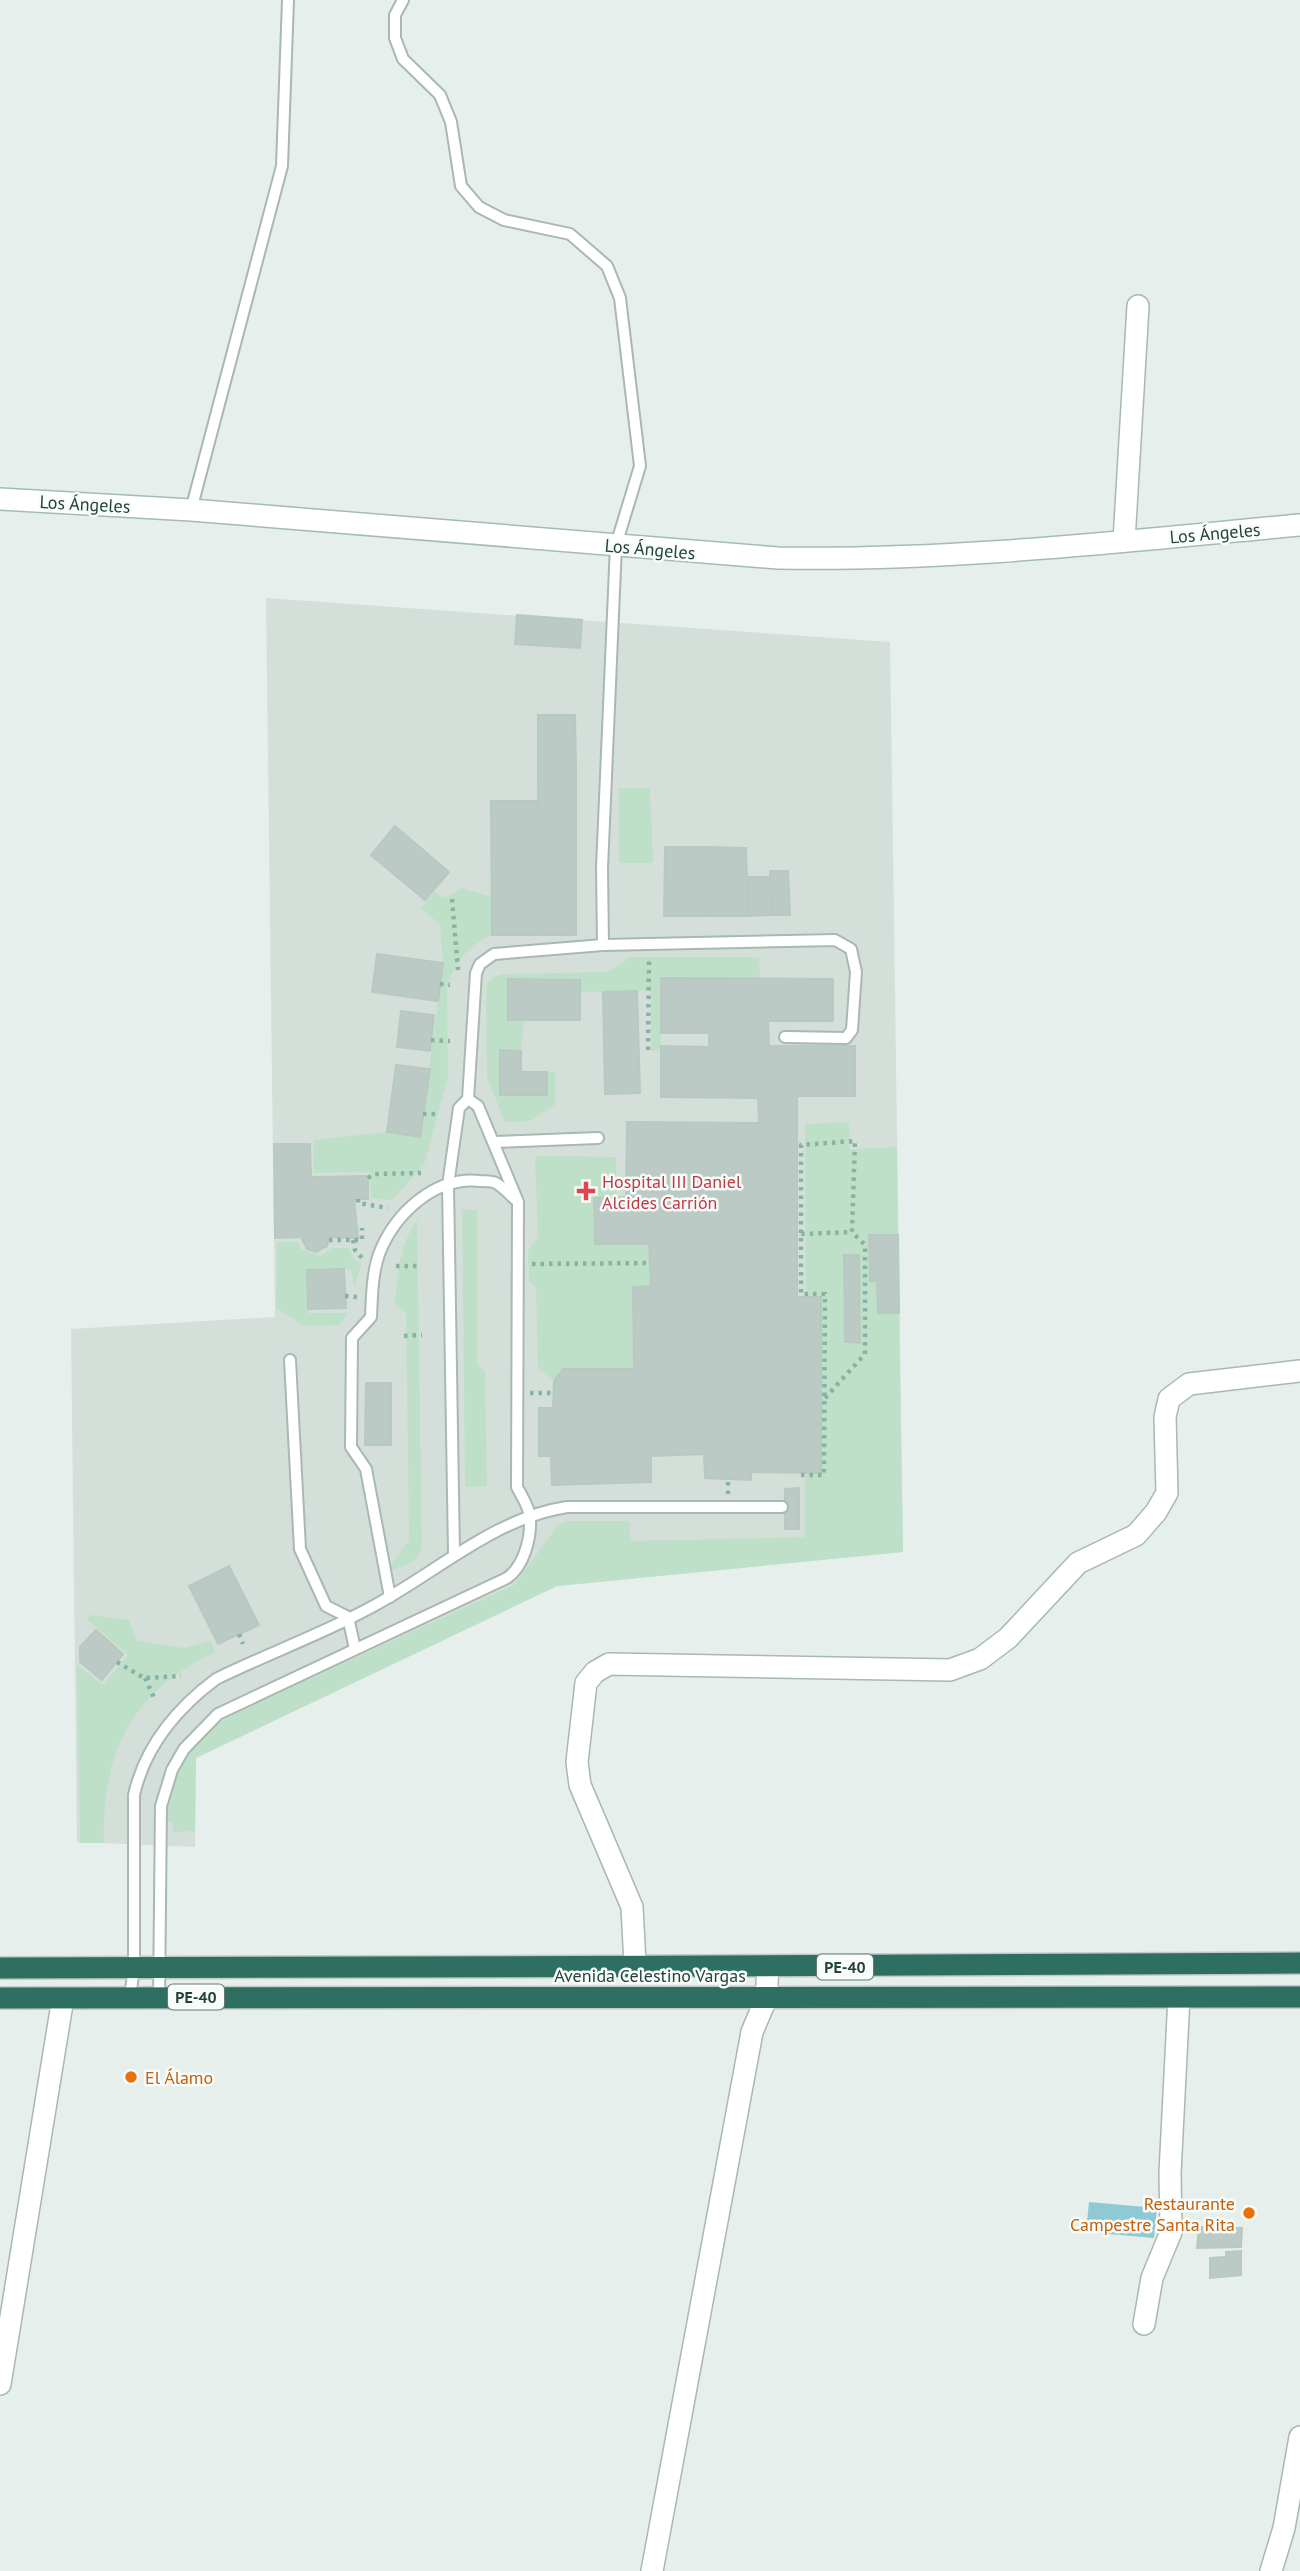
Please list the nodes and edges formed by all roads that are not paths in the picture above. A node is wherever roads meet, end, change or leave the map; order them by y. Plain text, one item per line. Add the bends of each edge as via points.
1 (288, 0) edge
2 (403, 0) edge
3 (1138, 306) dead end
4 (0, 499) edge
5 (191, 510) junction
6 (1300, 525) edge
7 (1124, 541) junction
8 (616, 545) junction
9 (603, 945) junction
10 (785, 1037) dead end
11 (468, 1099) junction
12 (598, 1138) dead end
13 (494, 1142) junction
14 (448, 1185) junction
15 (518, 1202) junction
16 (290, 1360) dead end
17 (1300, 1371) edge
18 (782, 1507) dead end
19 (531, 1516) junction
20 (454, 1554) junction
21 (390, 1597) junction
22 (348, 1617) junction
23 (355, 1648) junction
24 (1300, 1963) edge
25 (635, 1964) junction
26 (967, 1965) junction
27 (1143, 1965) junction
28 (390, 1966) junction
29 (0, 1968) edge
30 (134, 1968) junction
31 (158, 1968) junction
32 (768, 1968) junction
33 (131, 1997) junction
34 (393, 1997) junction
35 (967, 1997) junction
36 (1142, 1997) junction
37 (1179, 1997) junction
38 (1300, 1997) edge
39 (0, 1998) edge
40 (63, 1998) junction
41 (766, 1999) junction
42 (159, 2000) junction
43 (1144, 2324) dead end
44 (0, 2384) edge
45 (1300, 2437) edge
46 (652, 2571) edge
47 (1271, 2571) edge

1 - 5 lane via 282,166
2 - 8 lane via 395,15 395,38 403,59 440,95 451,122 461,186 479,206 505,220 570,234 607,266 620,298 640,466
3 - 7 street
4 - 5 street, Los Ángeles
5 - 8 street, Los Ángeles
6 - 7 street, Los Ángeles
7 - 8 street, Los Ángeles via 981,554 845,559
8 - 9 lane via 602,854
9 - 10 lane via 835,940 851,949 856,971 852,1030 846,1038
9 - 11 lane via 494,954 481,964 476,972
11 - 13 lane via 478,1106
11 - 14 lane via 459,1108
12 - 13 lane
13 - 15 lane
14 - 15 lane via 464,1179 495,1182
14 - 20 lane
14 - 21 lane via 412,1204 394,1224 379,1255 371,1317 352,1338 351,1447 366,1469
15 - 19 lane via 517,1486
16 - 22 lane via 300,1549 326,1606
17 - 25 street via 1189,1384 1169,1399 1165,1417 1167,1493 1156,1512 1136,1535 1078,1563 1008,1638 980,1659 950,1670 609,1664 595,1672 586,1683 577,1762 580,1785 632,1907
18 - 19 lane via 567,1507
19 - 20 lane
19 - 23 lane via 517,1571
20 - 21 lane
21 - 22 lane
22 - 23 lane
22 - 30 lane via 216,1679 193,1696 155,1743 134,1795
23 - 31 lane via 218,1714 184,1749 161,1806
24 - 27 highway, Avenida Celestino Vargas / PE-40
25 - 28 highway, Avenida Celestino Vargas / PE-40
25 - 32 highway, Avenida Celestino Vargas / PE-40
26 - 27 highway, Avenida Celestino Vargas / PE-40
26 - 32 highway, Avenida Celestino Vargas / PE-40
26 - 35 highway
27 - 36 highway
28 - 31 highway, Avenida Celestino Vargas / PE-40
28 - 34 highway
29 - 30 highway, Avenida Celestino Vargas / PE-40
30 - 31 highway, Avenida Celestino Vargas / PE-40
30 - 33 lane
31 - 42 lane
32 - 41 street
33 - 40 highway, Avenida Celestino Vargas / PE-40
33 - 42 highway, Avenida Celestino Vargas / PE-40
34 - 41 highway, Avenida Celestino Vargas / PE-40
34 - 42 highway, Avenida Celestino Vargas / PE-40
35 - 36 highway, Avenida Celestino Vargas / PE-40
35 - 41 highway, Avenida Celestino Vargas / PE-40
36 - 37 highway, Avenida Celestino Vargas / PE-40
37 - 38 highway, Avenida Celestino Vargas / PE-40
37 - 43 street via 1171,2232 1152,2278
39 - 40 highway, Avenida Celestino Vargas / PE-40
40 - 44 street
41 - 46 street via 752,2032
45 - 47 street via 1284,2528

